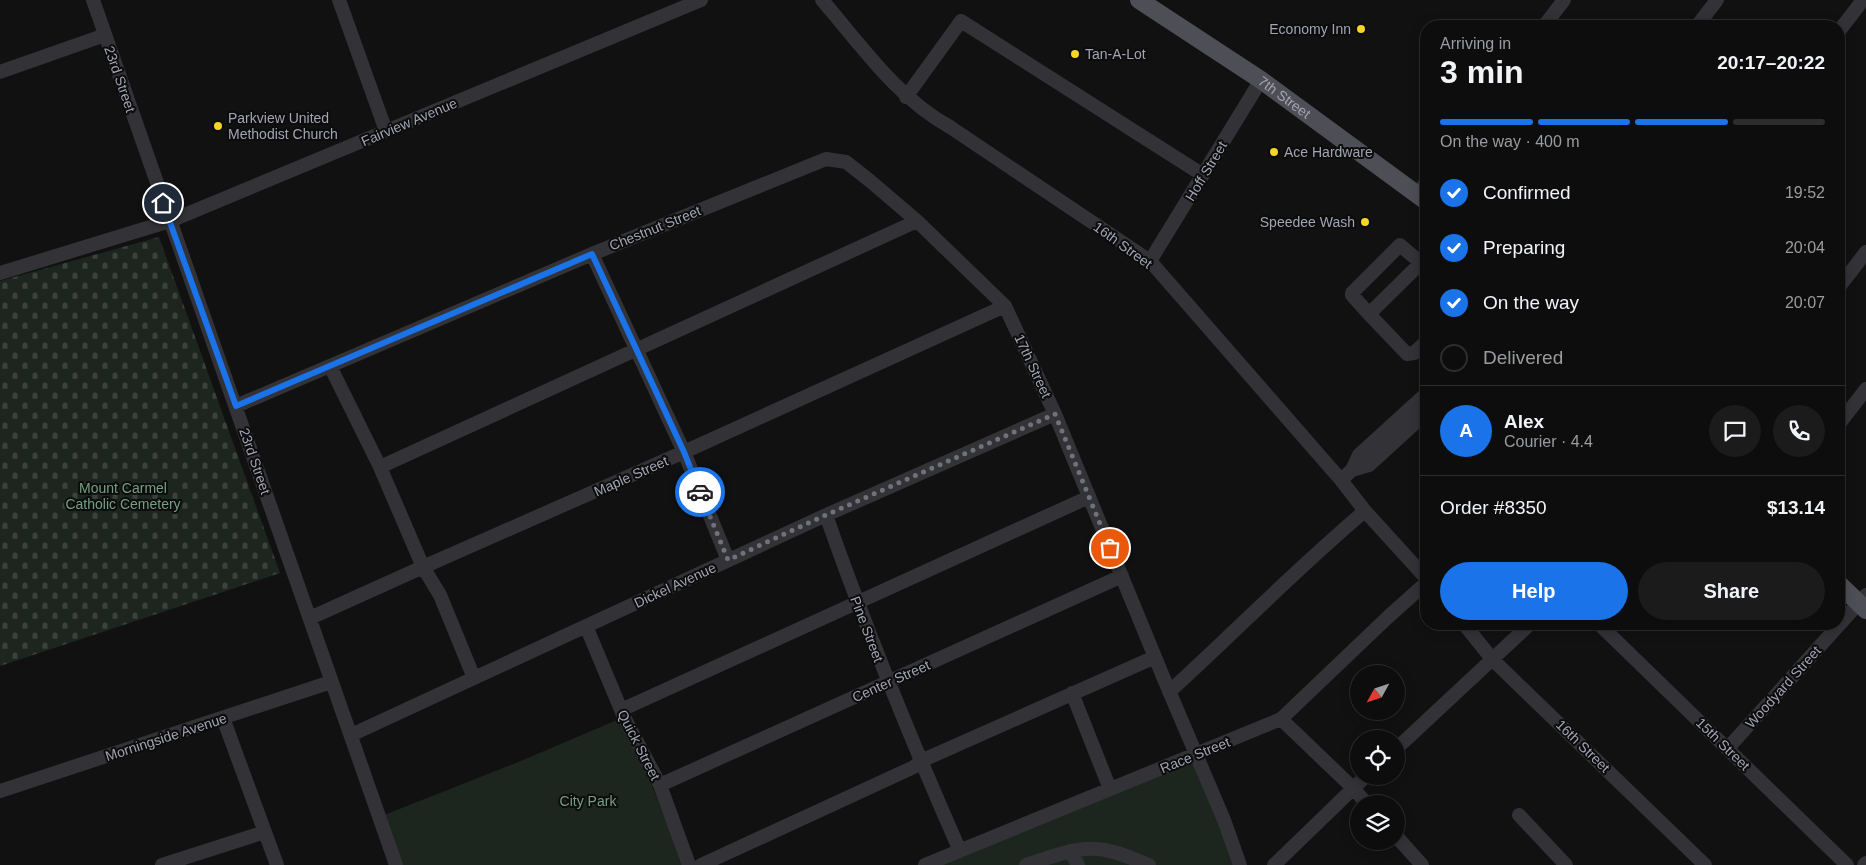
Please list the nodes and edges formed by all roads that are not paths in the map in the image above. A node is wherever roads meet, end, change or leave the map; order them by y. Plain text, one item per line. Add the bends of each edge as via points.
1 (92, 0) edge
2 (340, 0) edge
3 (701, 0) edge
4 (822, 0) edge
5 (1139, 0) edge
6 (1564, 0) edge
7 (1717, 0) edge
8 (1861, 0) edge
9 (1549, 20) edge
10 (1702, 20) edge
11 (1845, 23) edge
12 (105, 35) junction
13 (0, 72) edge
14 (1262, 80) junction
15 (906, 97) junction
16 (386, 131) junction
17 (826, 159) joint
18 (1204, 175) junction
19 (1420, 190) edge
20 (917, 221) junction
21 (170, 222) junction
22 (1866, 252) edge
23 (592, 254) junction
24 (1420, 258) edge
25 (1150, 261) junction
26 (1420, 264) edge
27 (0, 273) edge
28 (1845, 279) edge
29 (1005, 306) junction
30 (1370, 314) junction
31 (1420, 348) edge
32 (636, 350) junction
33 (330, 366) junction
34 (1866, 389) edge
35 (1420, 399) edge
36 (236, 406) junction
37 (1055, 414) junction
38 (1845, 416) edge
39 (1420, 418) edge
40 (684, 452) junction
41 (380, 467) junction
42 (1352, 470) junction
43 (1341, 480) junction
44 (1088, 497) junction
45 (1365, 511) junction
46 (826, 515) junction
47 (728, 560) junction
48 (423, 567) junction
49 (1420, 571) edge
50 (1122, 576) junction
51 (1420, 588) edge
52 (1845, 589) edge
53 (857, 603) junction
54 (1864, 603) edge
55 (310, 618) junction
56 (1845, 623) edge
57 (586, 626) junction
58 (1469, 630) edge
59 (1524, 630) edge
60 (1605, 630) edge
61 (1839, 630) edge
62 (1154, 657) junction
63 (1494, 660) junction
64 (474, 678) junction
65 (332, 682) junction
66 (888, 682) junction
67 (1169, 692) junction
68 (1072, 693) junction
69 (621, 710) junction
70 (223, 718) junction
71 (1282, 719) junction
72 (351, 735) junction
73 (1405, 741) edge
74 (1728, 748) junction
75 (1195, 754) junction
76 (921, 762) junction
77 (660, 785) junction
78 (1356, 785) edge
79 (1353, 788) junction
80 (1110, 790) junction
81 (0, 791) edge
82 (1359, 795) edge
83 (1519, 815) dead end
84 (265, 832) junction
85 (1405, 846) edge
86 (960, 851) junction
87 (1070, 851) junction
88 (162, 865) edge
89 (277, 865) edge
90 (396, 865) edge
91 (689, 865) edge
92 (701, 865) edge
93 (925, 865) edge
94 (1026, 865) edge
95 (1078, 865) edge
96 (1149, 865) edge
97 (1240, 865) edge
98 (1274, 865) edge
99 (1422, 865) edge
100 (1566, 865) edge
101 (1705, 865) edge
102 (1847, 865) edge

1 - 12 street, 23rd Street
2 - 16 street
3 - 16 street, Fairview Avenue
4 - 15 street, 16th Street
5 - 14 main road, 7th Street
6 - 9 street
7 - 10 street
8 - 11 street
12 - 13 street
12 - 21 street, 23rd Street
14 - 18 street, Hoff Street
14 - 19 main road, 7th Street
15 - 18 street via 960,22
15 - 25 street, 16th Street
16 - 21 street, Fairview Avenue
17 - 20 street, 17th Street via 846,162
17 - 23 street, Chestnut Street
18 - 25 street, Hoff Street
20 - 29 street, 17th Street
20 - 32 street
21 - 27 street, Fairview Avenue
21 - 36 street, 23rd Street
22 - 28 street
23 - 32 street
23 - 33 street, Chestnut Street
24 - 30 street via 1400,245 1352,293
25 - 43 street, 16th Street
26 - 30 street
29 - 37 street, 17th Street
29 - 40 street, Maple Street
30 - 31 street via 1407,354
32 - 40 street
32 - 41 street
33 - 36 street, Chestnut Street
33 - 41 street
34 - 38 street
35 - 42 street via 1359,455
36 - 55 street, 23rd Street
37 - 44 street, 17th Street
37 - 46 street, Dickel Avenue
39 - 42 street via 1369,465
40 - 47 street
40 - 48 street, Maple Street
41 - 48 street
42 - 43 street
43 - 45 street, 16th Street
44 - 50 street, 17th Street
44 - 53 street
45 - 49 street, 16th Street
45 - 67 street
46 - 47 street, Dickel Avenue
46 - 53 street, Pine Street
47 - 57 street, Dickel Avenue
48 - 55 street, Maple Street
48 - 64 street via 440,595
50 - 62 street, 17th Street
50 - 66 street, Center Street
51 - 71 street, Race Street
52 - 54 main road
53 - 66 street, Pine Street
53 - 69 street
54 - 56 street, Woodyard Street
55 - 65 street, 23rd Street
57 - 64 street, Dickel Avenue
57 - 69 street, Quick Street
58 - 63 street, 16th Street
59 - 63 street
60 - 74 street, 15th Street
61 - 74 street, Woodyard Street
62 - 67 street, 17th Street
62 - 68 street
63 - 73 street
63 - 101 street, 16th Street
64 - 72 street, Dickel Avenue
65 - 70 street, Morningside Avenue
65 - 72 street, 23rd Street
66 - 76 street, Pine Street
66 - 77 street, Center Street
67 - 75 street, 17th Street
68 - 76 street
68 - 80 street
69 - 77 street, Quick Street
70 - 81 street, Morningside Avenue
70 - 84 street
71 - 75 street, Race Street
71 - 79 street
72 - 90 street, 23rd Street
74 - 102 street, 15th Street
75 - 80 street, Race Street
75 - 97 street, 17th Street
76 - 86 street, Pine Street
76 - 92 street
77 - 91 street, Quick Street
78 - 79 street
79 - 82 street
79 - 98 street
80 - 86 street, Race Street
83 - 100 street
84 - 88 street
84 - 89 street
85 - 99 street
86 - 93 street, Race Street
87 - 94 street
87 - 95 street
87 - 96 street via 1098,849

